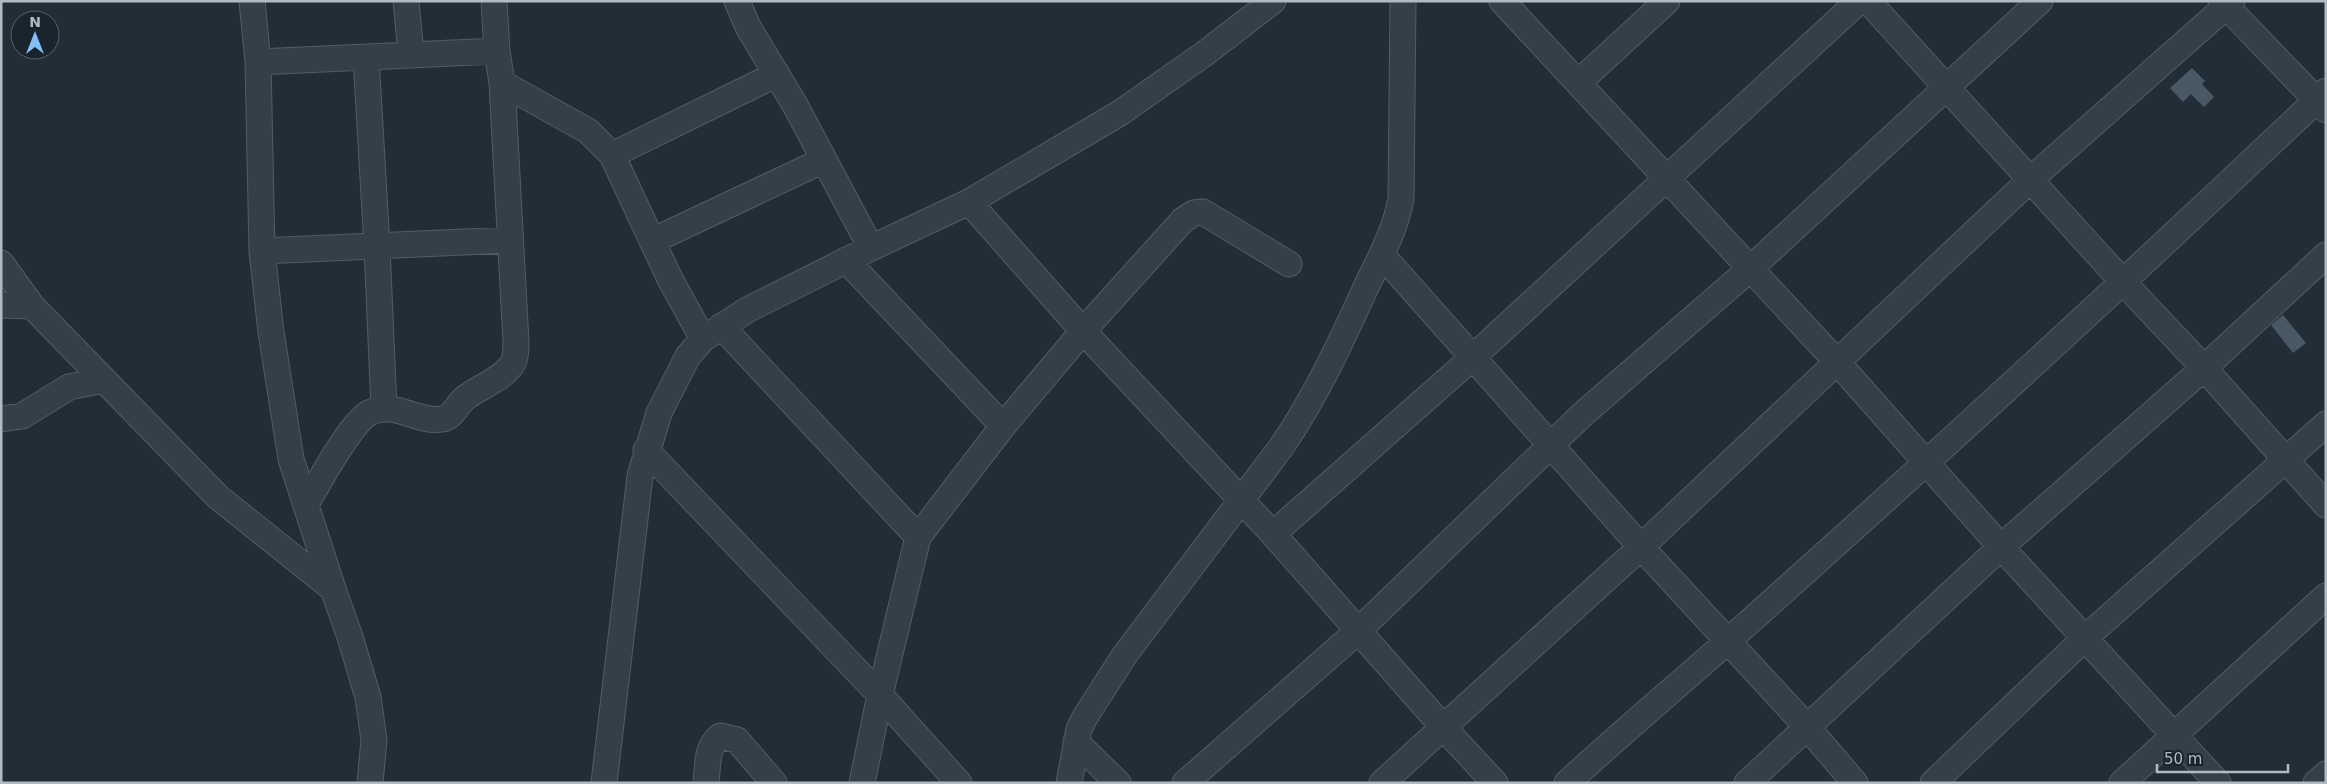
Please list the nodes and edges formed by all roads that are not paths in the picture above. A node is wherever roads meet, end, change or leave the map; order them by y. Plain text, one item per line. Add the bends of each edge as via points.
1 (252, 1) edge
2 (406, 1) edge
3 (494, 1) edge
4 (738, 1) edge
5 (1273, 1) edge
6 (1403, 1) edge
7 (1502, 1) edge
8 (1666, 1) edge
9 (1860, 1) edge
10 (1868, 1) edge
11 (2040, 1) edge
12 (2226, 3) edge
13 (497, 51) junction
14 (411, 54) junction
15 (366, 57) junction
16 (258, 62) junction
17 (777, 74) junction
18 (1579, 82) junction
19 (502, 83) junction
20 (1947, 88) junction
21 (2323, 100) edge
22 (612, 155) junction
23 (824, 160) junction
24 (1667, 178) junction
25 (2030, 180) junction
26 (969, 202) junction
27 (509, 240) junction
28 (652, 241) junction
29 (377, 247) junction
30 (871, 248) junction
31 (262, 251) junction
32 (1382, 255) junction
33 (2326, 255) edge
34 (846, 260) junction
35 (1, 263) edge
36 (1289, 264) dead end
37 (1751, 268) junction
38 (2123, 282) junction
39 (1, 305) edge
40 (32, 306) junction
41 (1083, 331) junction
42 (712, 333) junction
43 (1472, 358) junction
44 (1838, 363) junction
45 (2204, 368) junction
46 (103, 380) junction
47 (384, 408) junction
48 (1, 419) edge
49 (2326, 424) edge
50 (1003, 426) junction
51 (1550, 445) junction
52 (646, 450) junction
53 (2285, 460) junction
54 (1926, 461) junction
55 (1241, 499) junction
56 (306, 504) junction
57 (2326, 504) edge
58 (1273, 534) junction
59 (918, 537) junction
60 (1640, 547) junction
61 (2001, 547) junction
62 (333, 589) junction
63 (2326, 596) edge
64 (1359, 630) junction
65 (2085, 638) junction
66 (1728, 641) junction
67 (880, 695) junction
68 (1444, 728) junction
69 (1808, 728) junction
70 (2174, 736) junction
71 (1076, 742) junction
72 (2326, 774) edge
73 (370, 783) edge
74 (604, 783) edge
75 (706, 783) edge
76 (774, 783) edge
77 (862, 783) edge
78 (959, 783) edge
79 (1069, 783) edge
80 (1118, 783) edge
81 (1185, 783) edge
82 (1382, 783) edge
83 (1495, 783) edge
84 (1567, 783) edge
85 (1747, 783) edge
86 (1855, 783) edge
87 (1933, 783) edge
88 (2122, 783) edge
89 (2218, 783) edge
90 (2316, 783) edge

1 - 16 street
2 - 14 street
3 - 13 street
4 - 17 street via 748,27
5 - 26 street via 1120,113
6 - 32 street via 1401,199 1394,228
7 - 18 street
8 - 18 street
9 - 24 street
10 - 20 street
11 - 20 street
12 - 21 street
12 - 25 street
13 - 14 street
13 - 19 street
14 - 15 street
15 - 16 street
15 - 29 street
16 - 31 street
17 - 22 street
17 - 23 street
18 - 24 street
19 - 22 street via 588,131
19 - 27 street
20 - 25 street
20 - 37 street
21 - 38 street
22 - 28 street
23 - 28 street
23 - 30 street
24 - 37 street
24 - 43 street
25 - 38 street
25 - 44 street
26 - 30 street
26 - 41 street
27 - 29 street
27 - 47 street via 516,342 512,366 464,398 452,414 443,419
28 - 42 street via 670,279
29 - 31 street
29 - 47 street
30 - 34 street
31 - 56 street via 291,458
32 - 43 street
32 - 55 street via 1314,395 1282,446
33 - 45 street
34 - 42 street via 747,310
34 - 50 street
35 - 40 street
36 - 41 street via 1203,212 1194,213 1183,220
37 - 44 street
37 - 51 street
38 - 45 street
38 - 54 street
39 - 40 street
40 - 46 street
41 - 50 street
41 - 55 street
42 - 52 street via 688,356 659,413
42 - 59 street
43 - 51 street
43 - 58 street
44 - 54 street
44 - 60 street
45 - 53 street
45 - 61 street
46 - 48 street via 68,387 22,416
46 - 62 street via 218,497
47 - 56 street via 370,412 358,423
49 - 53 street
50 - 59 street
51 - 60 street
51 - 64 street
52 - 67 street
52 - 74 street via 640,476
53 - 57 street
53 - 65 street
54 - 61 street
54 - 66 street
55 - 58 street
55 - 71 street via 1124,656 1085,717
56 - 62 street
58 - 64 street
59 - 67 street
60 - 66 street
60 - 68 street
61 - 65 street
61 - 69 street
62 - 73 street via 368,697 374,740
63 - 70 street
64 - 68 street
64 - 81 street
65 - 70 street
65 - 87 street
66 - 69 street
66 - 84 street
67 - 77 street
67 - 78 street
68 - 82 street
68 - 83 street
69 - 85 street
69 - 86 street
70 - 88 street
70 - 89 street
71 - 79 street
71 - 80 street
72 - 90 street
75 - 76 street via 710,749 720,736 737,740

